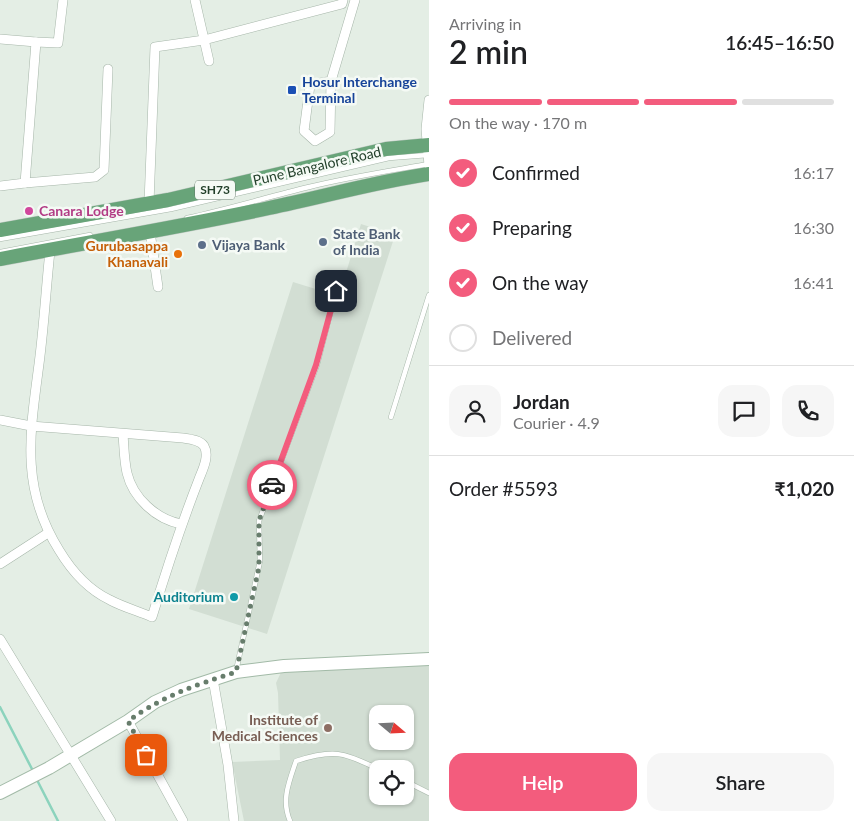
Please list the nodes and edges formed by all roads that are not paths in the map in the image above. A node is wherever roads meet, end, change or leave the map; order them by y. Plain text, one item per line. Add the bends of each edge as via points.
1 (63, 0) edge
2 (195, 0) edge
3 (343, 0) edge
4 (355, 0) edge
5 (0, 39) edge
6 (204, 40) junction
7 (36, 42) junction
8 (209, 61) dead end
9 (108, 69) dead end
10 (331, 82) junction
11 (429, 100) edge
12 (428, 156) edge
13 (429, 174) edge
14 (25, 183) junction
15 (0, 186) edge
16 (150, 204) junction
17 (146, 229) junction
18 (0, 230) edge
19 (93, 235) dead end
20 (0, 239) edge
21 (50, 250) junction
22 (0, 252) edge
23 (0, 259) edge
24 (158, 287) dead end
25 (336, 291) dead end
26 (429, 295) edge
27 (391, 416) dead end
28 (0, 420) edge
29 (31, 426) junction
30 (123, 434) junction
31 (181, 524) junction
32 (48, 532) junction
33 (0, 564) edge
34 (0, 639) edge
35 (429, 659) edge
36 (236, 672) junction
37 (213, 679) junction
38 (128, 721) junction
39 (71, 755) junction
40 (369, 765) edge
41 (414, 786) edge
42 (429, 793) edge
43 (0, 794) edge
44 (111, 821) edge
45 (183, 821) edge
46 (234, 821) edge
47 (290, 821) edge

1 - 7 street via 58,43
2 - 6 street
3 - 6 street via 342,4
4 - 10 street
5 - 7 street
6 - 8 street
6 - 16 street via 155,47
7 - 14 street
9 - 14 street via 104,170 96,177
10 - 10 street via 330,132 316,141 304,131 310,85
11 - 12 street
12 - 16 main road, Pune Bangalore Road / SH73 via 367,153
12 - 17 lane
12 - 20 lane via 388,158 171,209
13 - 17 main road, SH73 via 390,179 272,208
14 - 15 street
16 - 18 main road, Pune Bangalore Road / SH73
17 - 21 main road, SH73
17 - 24 street
19 - 22 lane
21 - 23 main road, SH73
21 - 29 street
25 - 36 lane via 316,365 259,521 259,567
26 - 27 lane
28 - 29 street
29 - 30 street
29 - 32 street via 32,484 39,513
30 - 31 street via 127,474 139,496 160,517
30 - 31 street via 183,438 197,441 204,447 203,468
31 - 32 street via 152,617 108,600 81,580
32 - 33 street
34 - 39 street
35 - 36 street via 284,666
36 - 37 street
37 - 38 street via 155,702
37 - 46 street
38 - 39 street
38 - 45 street
39 - 43 street
39 - 44 street
40 - 47 lane via 342,754 320,753 296,761 285,800
41 - 42 lane

